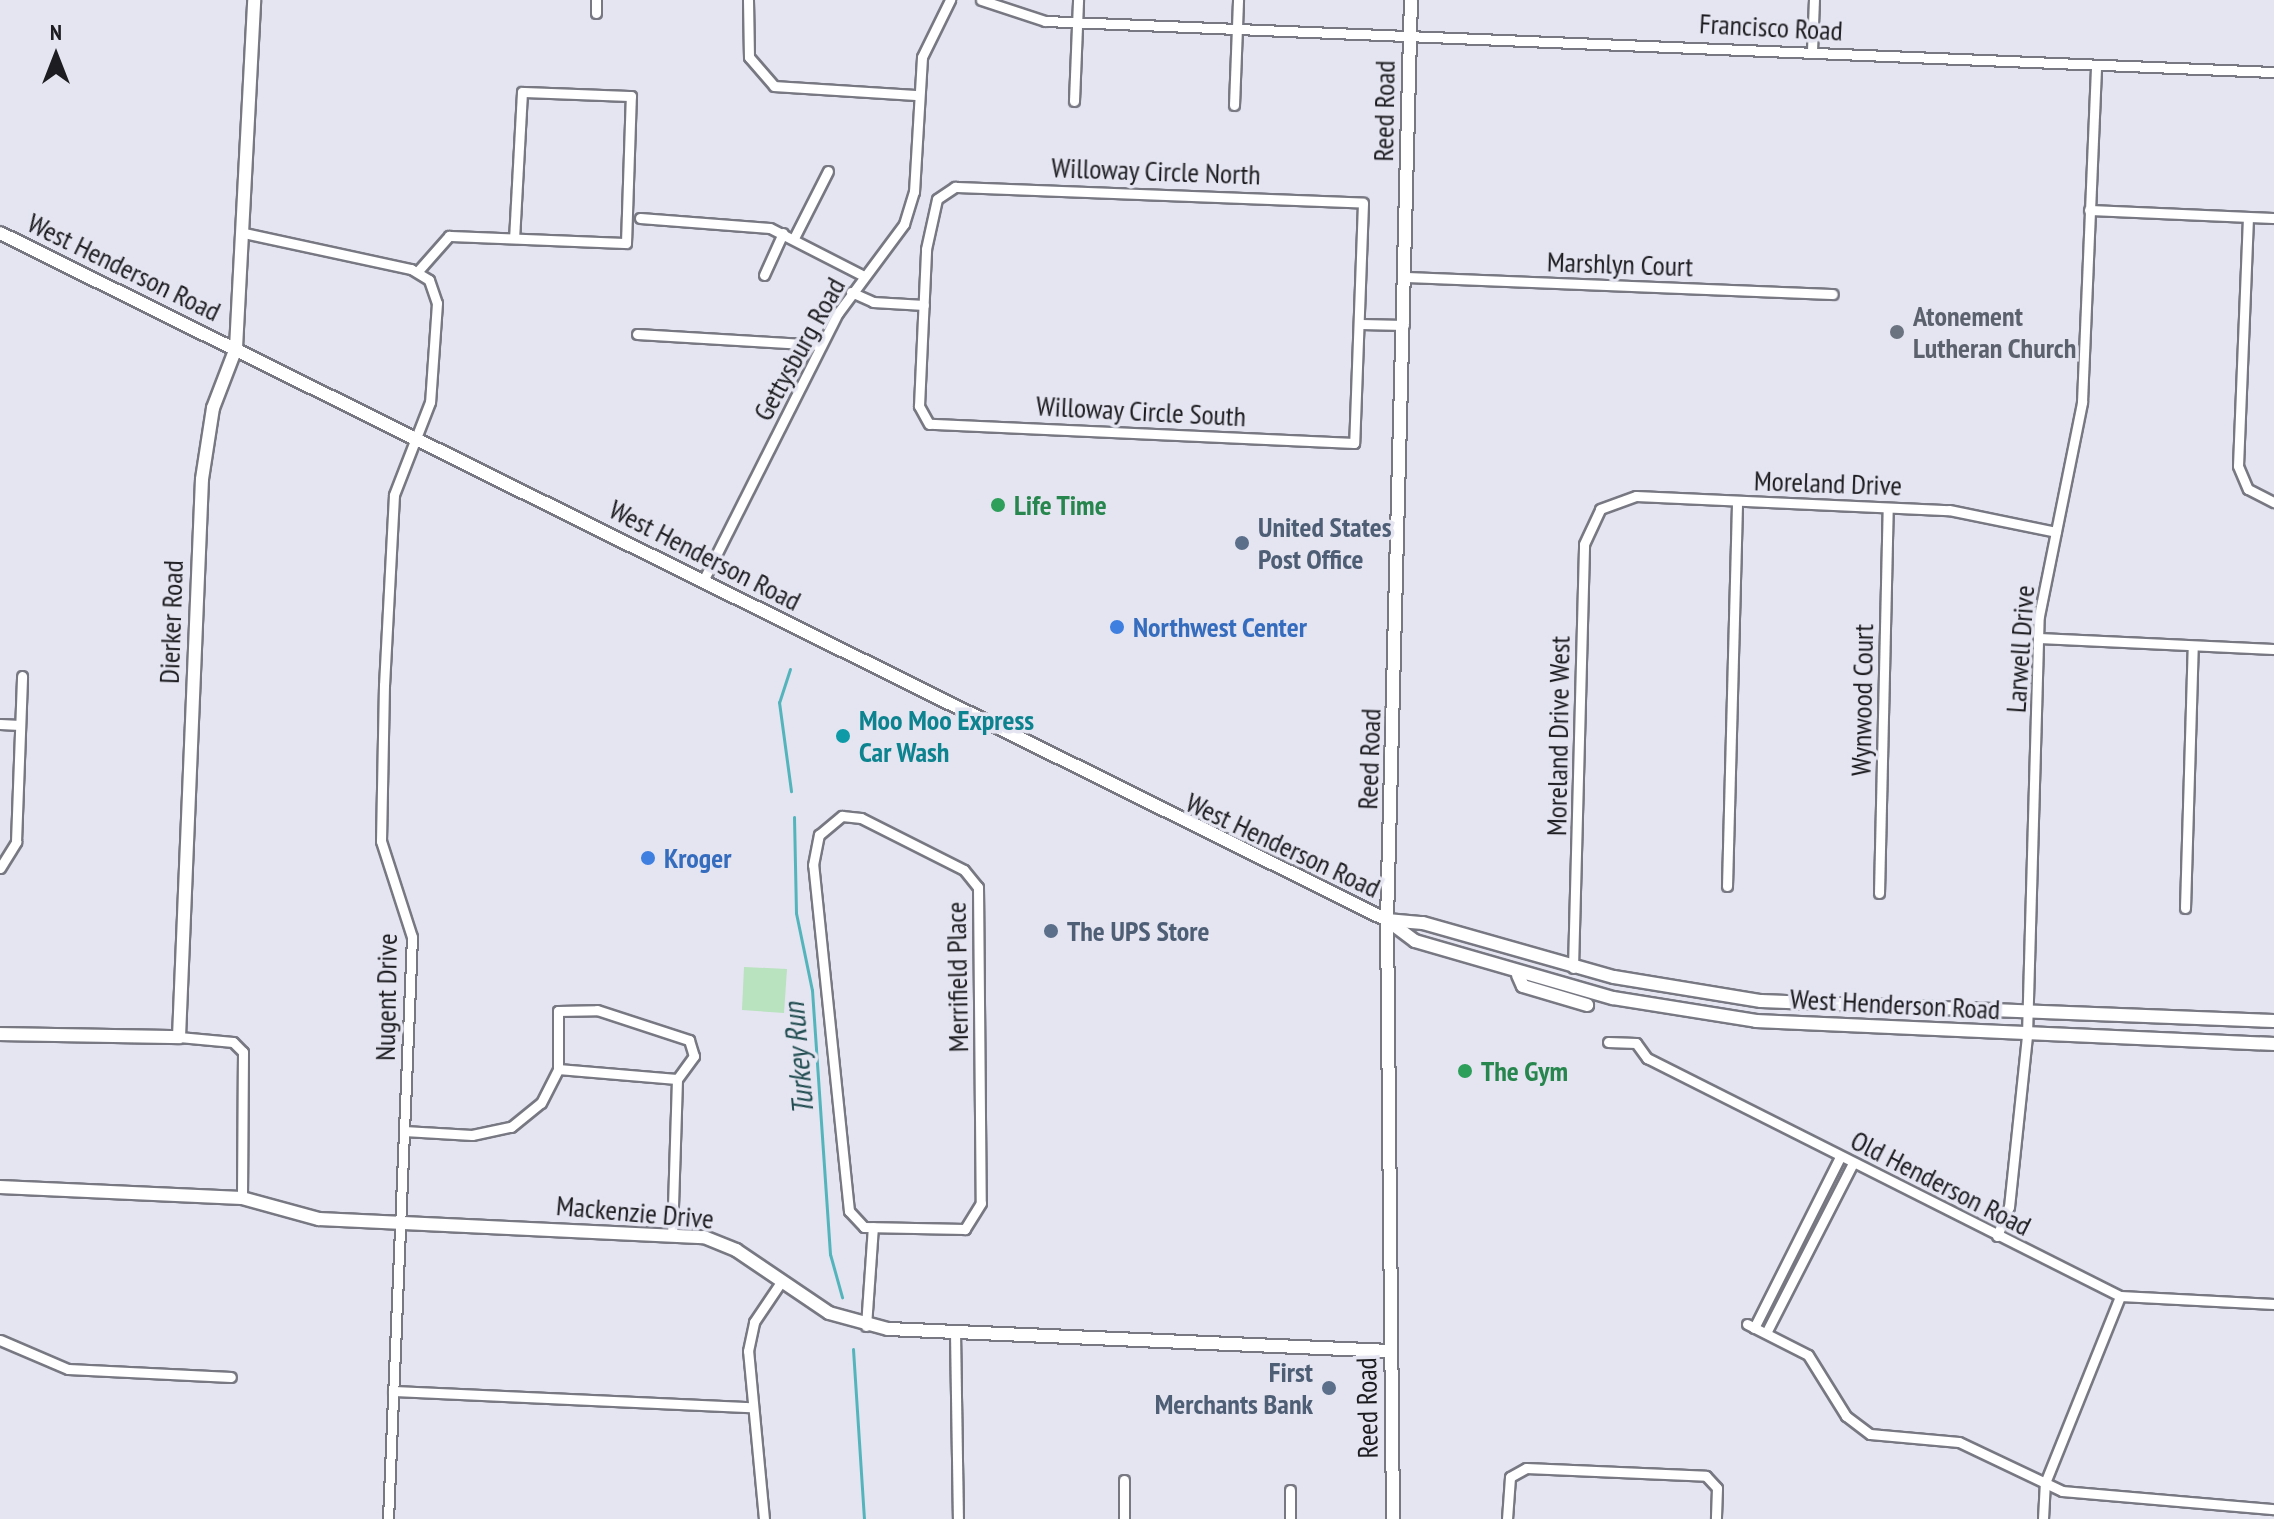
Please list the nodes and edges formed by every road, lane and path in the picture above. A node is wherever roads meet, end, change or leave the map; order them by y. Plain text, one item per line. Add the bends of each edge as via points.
1 (254, 0) edge
2 (596, 0) edge
3 (748, 0) edge
4 (950, 0) edge
5 (981, 0) edge
6 (1078, 0) edge
7 (1238, 0) edge
8 (1411, 0) edge
9 (1814, 0) edge
10 (596, 13) dead end
11 (1077, 23) junction
12 (1237, 28) junction
13 (1410, 33) junction
14 (1812, 51) junction
15 (2096, 66) junction
16 (2274, 72) edge
17 (919, 95) junction
18 (1074, 101) dead end
19 (1234, 105) dead end
20 (828, 171) dead end
21 (2089, 210) junction
22 (2248, 217) junction
23 (640, 218) dead end
24 (2274, 218) edge
25 (0, 233) edge
26 (244, 233) junction
27 (783, 233) junction
28 (514, 238) junction
29 (794, 238) junction
30 (418, 271) junction
31 (764, 275) dead end
32 (864, 276) junction
33 (1405, 277) junction
34 (851, 292) junction
35 (1833, 294) dead end
36 (924, 305) junction
37 (1361, 324) junction
38 (1404, 325) junction
39 (637, 334) dead end
40 (821, 345) junction
41 (236, 348) junction
42 (418, 438) junction
43 (1737, 501) junction
44 (2274, 502) edge
45 (1888, 508) junction
46 (1600, 509) joint
47 (2056, 532) junction
48 (703, 581) junction
49 (2038, 638) junction
50 (2193, 646) junction
51 (2274, 649) edge
52 (22, 676) dead end
53 (0, 724) edge
54 (20, 725) junction
55 (2, 866) edge
56 (1727, 886) dead end
57 (1879, 893) dead end
58 (2185, 908) dead end
59 (1387, 920) junction
60 (1573, 968) junction
61 (1518, 975) junction
62 (1587, 1005) dead end
63 (2029, 1013) junction
64 (2274, 1021) edge
65 (0, 1034) edge
66 (2027, 1035) junction
67 (179, 1037) junction
68 (1608, 1042) dead end
69 (2274, 1044) edge
70 (558, 1069) junction
71 (677, 1079) junction
72 (404, 1131) junction
73 (1840, 1157) junction
74 (1853, 1163) junction
75 (0, 1187) edge
76 (242, 1198) junction
77 (401, 1221) junction
78 (873, 1227) junction
79 (672, 1234) junction
80 (1997, 1236) junction
81 (781, 1282) junction
82 (2120, 1296) junction
83 (2274, 1304) edge
84 (866, 1326) junction
85 (955, 1332) junction
86 (1766, 1333) junction
87 (0, 1340) edge
88 (1390, 1351) junction
89 (231, 1377) dead end
90 (393, 1391) junction
91 (752, 1407) junction
92 (1124, 1480) dead end
93 (2045, 1483) junction
94 (1290, 1490) dead end
95 (2274, 1509) edge
96 (388, 1519) edge
97 (764, 1519) edge
98 (958, 1519) edge
99 (1124, 1519) edge
100 (1290, 1519) edge
101 (1393, 1519) edge
102 (1507, 1519) edge
103 (1716, 1519) edge
104 (2043, 1519) edge

1 - 26 main road, Dierker Road
2 - 10 street
3 - 17 street via 753,67 783,89
4 - 17 street, Gettysburg Road via 926,43
5 - 11 street, Francisco Road via 1027,18
6 - 11 street
7 - 12 street
8 - 13 main road, Reed Road
9 - 14 street
11 - 12 street, Francisco Road
11 - 18 street
12 - 13 street, Francisco Road
12 - 19 street
13 - 14 street, Francisco Road
13 - 33 main road, Reed Road
14 - 15 street, Francisco Road
15 - 16 street, Francisco Road
15 - 21 street, Larwell Drive
17 - 32 street, Gettysburg Road via 912,200 890,249
20 - 29 street
21 - 22 street
21 - 47 street, Larwell Drive via 2082,402
22 - 24 street
22 - 44 street via 2238,458 2248,489
23 - 27 street via 756,224
25 - 41 main road, West Henderson Road
26 - 30 street
26 - 41 main road, Dierker Road
27 - 29 street
27 - 31 street
28 - 28 street via 522,92 631,96 626,243
28 - 30 street via 449,236
29 - 32 street
30 - 42 street, Nugent Drive via 437,303 430,402
32 - 34 street, Gettysburg Road
33 - 35 street, Marshlyn Court
33 - 38 main road, Reed Road
34 - 36 street via 873,302
34 - 40 street, Gettysburg Road
36 - 37 street, Willoway Circle North via 929,227 945,190 1134,189 1363,203
36 - 37 street, Willoway Circle South via 919,406 929,424 1311,445 1354,443
37 - 38 street
38 - 59 main road, Reed Road
39 - 40 street
40 - 48 street, Gettysburg Road
41 - 42 main road, West Henderson Road
41 - 67 main road, Dierker Road via 213,408 202,468
42 - 48 main road, West Henderson Road
42 - 72 street, Nugent Drive via 397,483 391,522 380,821 412,937
43 - 45 street, Moreland Drive
43 - 46 street, Moreland Drive via 1636,496
43 - 56 street
45 - 47 street, Moreland Drive via 1976,512
45 - 57 street, Wynwood Court
46 - 60 street, Moreland Drive West via 1584,544
47 - 49 street, Larwell Drive
48 - 59 main road, West Henderson Road
49 - 50 street
49 - 63 street, Larwell Drive
50 - 51 street
50 - 58 street
52 - 54 street
53 - 54 street
54 - 55 street via 16,842
59 - 60 main road, West Henderson Road via 1423,923
59 - 61 main road, West Henderson Road via 1415,941
59 - 88 main road, Reed Road
60 - 63 main road, West Henderson Road via 1761,1001
61 - 62 main road via 1523,986
61 - 66 main road, West Henderson Road via 1744,1019
63 - 64 main road, West Henderson Road
63 - 66 street, Larwell Drive
65 - 67 main road
66 - 69 main road, West Henderson Road
66 - 80 street, Larwell Drive via 2009,1207
67 - 76 street via 233,1042 243,1052
68 - 73 street, Old Henderson Road via 1636,1043 1647,1058
70 - 71 street
70 - 71 street via 558,1011 597,1010 689,1040 694,1056
70 - 72 street via 541,1103 511,1127 472,1135
71 - 79 street
72 - 77 street, Nugent Drive
73 - 74 street, Old Henderson Road
73 - 86 street via 1751,1326
74 - 80 street, Old Henderson Road
74 - 86 street
75 - 76 main road, Mackenzie Drive
76 - 77 main road, Mackenzie Drive via 305,1217
77 - 79 main road, Mackenzie Drive
77 - 90 street, Nugent Drive
78 - 78 street, Merrifield Place via 858,1224 849,1211 813,875 816,841 842,816 964,870 979,892 979,1216 958,1230
78 - 84 street
79 - 81 main road, Mackenzie Drive via 726,1244
80 - 82 street, Old Henderson Road
81 - 84 main road, Mackenzie Drive via 829,1313
81 - 91 street via 749,1334
82 - 83 street, Old Henderson Road
82 - 93 street
84 - 85 main road, Mackenzie Drive
85 - 88 main road, Mackenzie Drive
85 - 98 street
86 - 93 street via 1813,1360 1846,1416 1864,1431 1959,1442
87 - 89 street via 68,1369
88 - 101 main road, Reed Road
90 - 91 street
90 - 96 street, Nugent Drive
91 - 97 street
92 - 99 street
93 - 95 street via 2097,1496 2234,1502
93 - 104 street
94 - 100 street
102 - 103 street via 1510,1477 1526,1468 1706,1476 1718,1497

